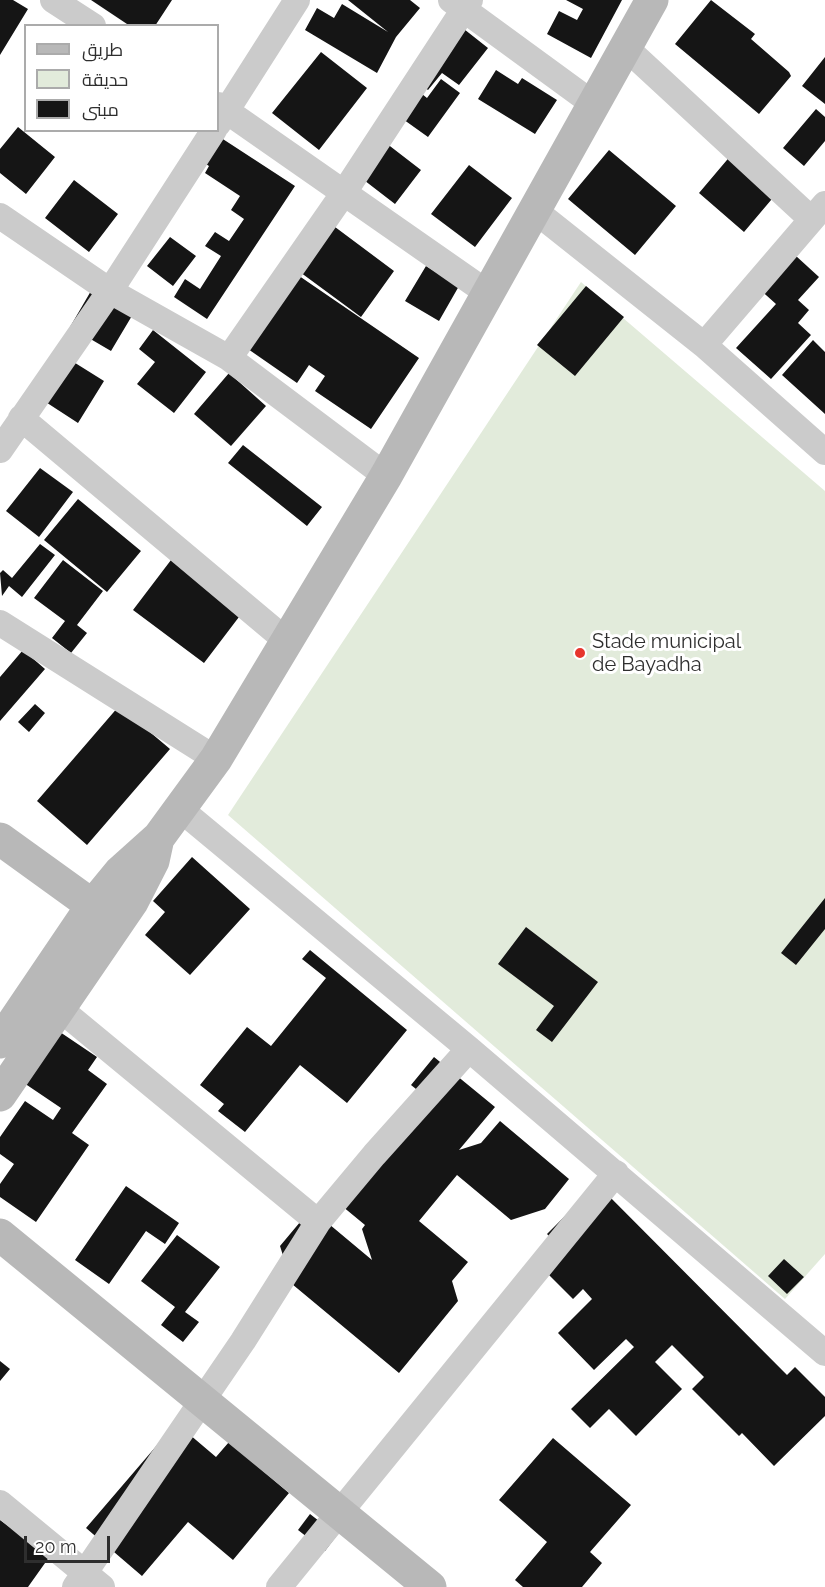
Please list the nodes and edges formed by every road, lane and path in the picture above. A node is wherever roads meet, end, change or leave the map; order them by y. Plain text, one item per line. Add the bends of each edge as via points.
1 (53, 0) edge
2 (297, 0) edge
3 (652, 0) edge
4 (462, 3) edge
5 (90, 24) edge
6 (625, 47) junction
7 (592, 103) junction
8 (219, 118) edge
9 (210, 132) edge
10 (343, 194) junction
11 (534, 210) junction
12 (818, 211) edge
13 (0, 216) edge
14 (110, 291) junction
15 (489, 294) junction
16 (704, 345) junction
17 (229, 358) junction
18 (21, 418) junction
19 (0, 450) edge
20 (825, 452) edge
21 (386, 476) junction
22 (0, 623) edge
23 (288, 642) junction
24 (216, 759) junction
25 (180, 809) junction
26 (0, 840) edge
27 (105, 915) junction
28 (60, 1009) junction
29 (0, 1042) edge
30 (469, 1049) junction
31 (0, 1095) edge
32 (616, 1173) junction
33 (318, 1222) junction
34 (0, 1235) edge
35 (821, 1341) edge
36 (203, 1399) junction
37 (0, 1503) edge
38 (341, 1514) junction
39 (87, 1582) edge
40 (279, 1587) edge
41 (430, 1587) edge

1 - 5 street
2 - 8 street
3 - 6 main road
4 - 7 street
4 - 10 street
6 - 7 main road
6 - 12 street
7 - 11 main road
8 - 10 street
9 - 14 street
10 - 15 street
10 - 17 street
11 - 15 main road
11 - 16 street
12 - 16 street
13 - 14 street
14 - 17 street
14 - 18 street
15 - 21 main road
16 - 20 street
17 - 21 street
18 - 19 street
18 - 23 street
21 - 23 main road
22 - 24 street
23 - 24 main road
24 - 25 main road
25 - 27 main road via 159,837 120,872
25 - 30 street
26 - 27 main road
27 - 28 main road
27 - 29 main road
28 - 31 main road
28 - 33 street
30 - 32 street
30 - 33 street
32 - 35 street
32 - 38 street
33 - 36 street
34 - 36 main road
36 - 38 main road
36 - 39 street
37 - 39 street
38 - 40 street
38 - 41 main road

